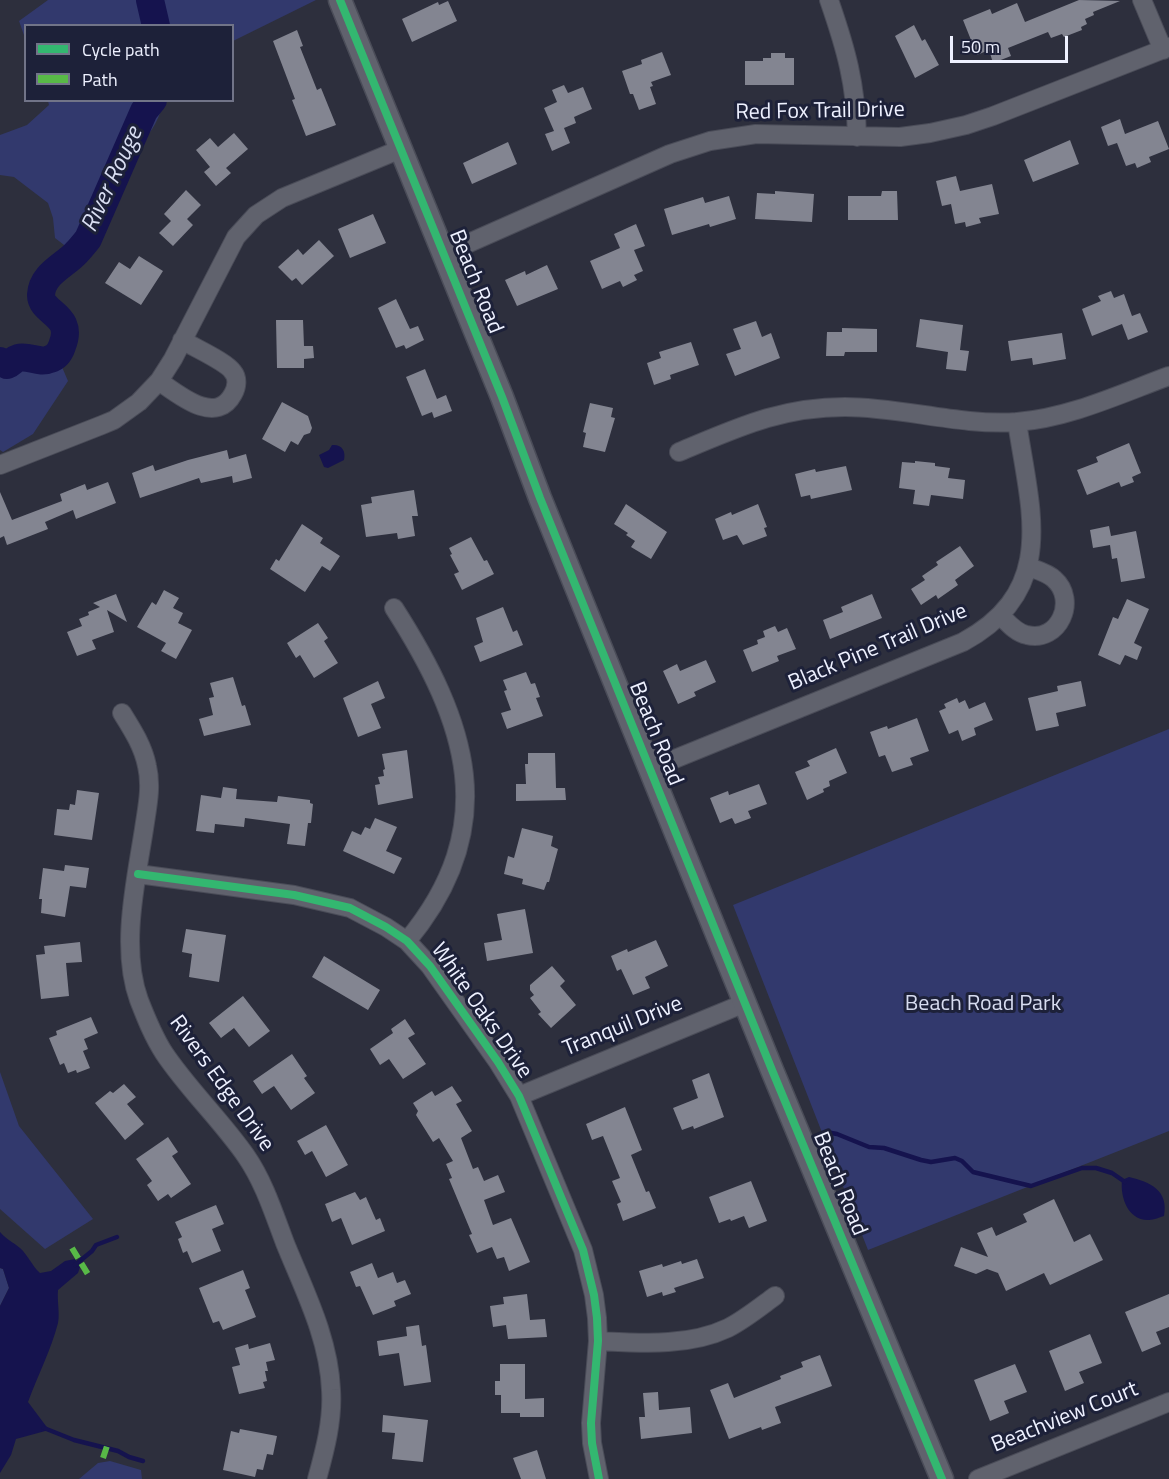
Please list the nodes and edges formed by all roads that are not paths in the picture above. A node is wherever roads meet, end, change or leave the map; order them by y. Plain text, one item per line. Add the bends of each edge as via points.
1 (340, 0) edge
2 (829, 0) edge
3 (1142, 0) edge
4 (1166, 48) edge
5 (858, 136) junction
6 (401, 149) junction
7 (444, 254) junction
8 (182, 340) junction
9 (1169, 376) edge
10 (159, 381) junction
11 (1017, 422) junction
12 (679, 452) dead end
13 (0, 465) edge
14 (1029, 567) junction
15 (394, 608) dead end
16 (1000, 616) junction
17 (122, 713) dead end
18 (650, 769) junction
19 (138, 874) junction
20 (407, 941) junction
21 (745, 1003) junction
22 (519, 1096) junction
23 (775, 1296) dead end
24 (598, 1341) junction
25 (1169, 1402) edge
26 (317, 1479) edge
27 (599, 1479) edge
28 (942, 1479) edge
29 (978, 1479) edge

1 - 6 street, Beach Road
2 - 5 street via 851,69
3 - 4 street
4 - 5 street, Red Fox Trail Drive via 966,125 930,133
5 - 7 street, Red Fox Trail Drive via 756,134 710,141 659,158
6 - 7 street, Beach Road
6 - 8 street via 282,198 256,215 236,237
7 - 18 street, Beach Road
8 - 10 street
8 - 10 street via 233,371 237,381 230,400 213,409 205,408
9 - 11 street via 1080,408
10 - 13 street via 114,420
11 - 12 street via 846,407 814,408 747,424
11 - 14 street, Black Pine Trail Drive via 1032,530
14 - 16 street, Black Pine Trail Drive via 1015,597
14 - 16 street via 1050,575 1060,585 1065,598 1059,624 1046,633 1028,636
15 - 20 street via 421,650 446,707 462,754 466,791 454,866 433,907
16 - 18 street, Black Pine Trail Drive via 963,642
17 - 19 street, Rivers Edge Drive via 143,752 149,777
18 - 21 street, Beach Road
19 - 20 street, White Oaks Drive via 330,902 368,917
19 - 26 street, Rivers Edge Drive via 130,939 133,975 149,1026 165,1054 237,1144 258,1177 324,1347 332,1402
20 - 22 street, White Oaks Drive via 446,987
21 - 22 street, Tranquil Drive
21 - 28 street, Beach Road
22 - 24 street, White Oaks Drive via 583,1250 594,1295
23 - 24 street via 729,1327 702,1337 660,1343
24 - 27 street, White Oaks Drive via 591,1423
25 - 29 street, Beachview Court

